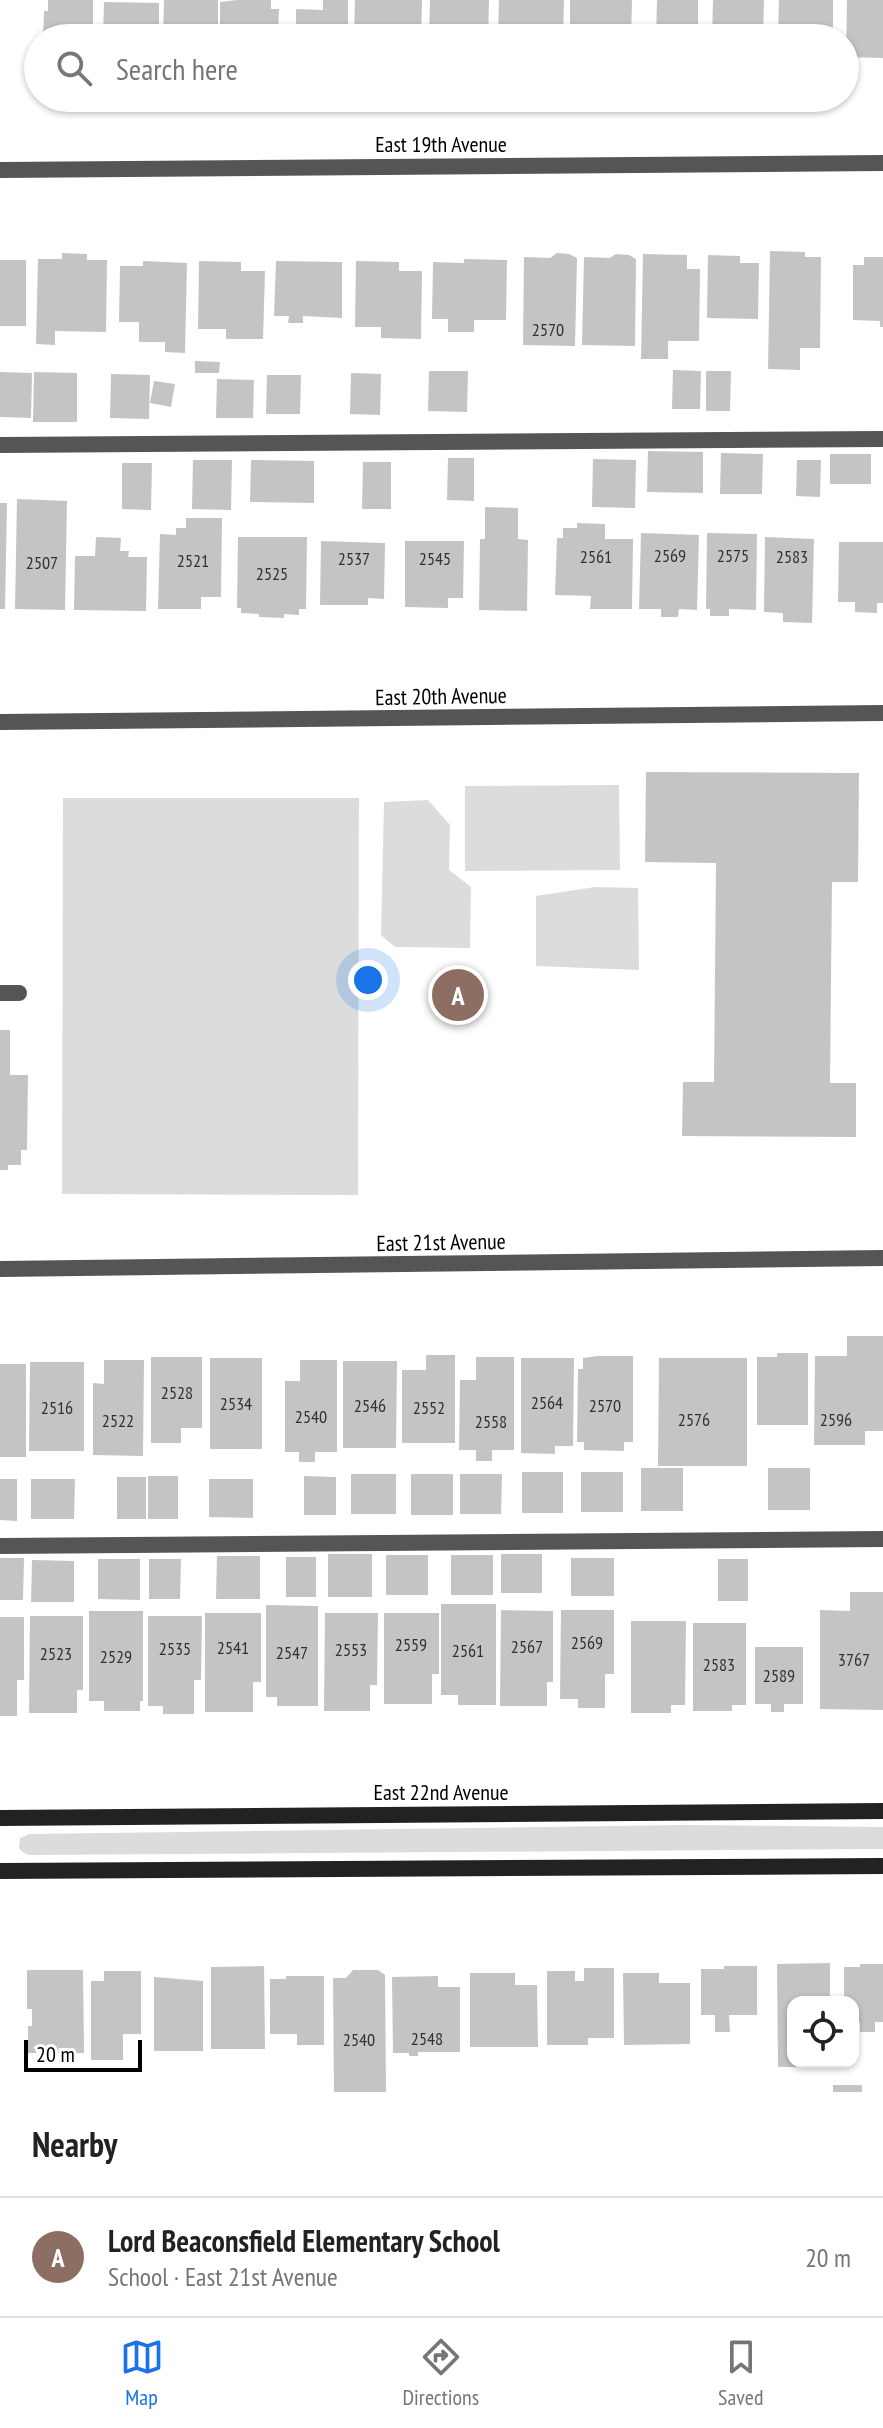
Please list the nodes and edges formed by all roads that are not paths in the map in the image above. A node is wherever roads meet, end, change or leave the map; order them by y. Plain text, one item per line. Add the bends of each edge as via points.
1 (883, 163) edge
2 (0, 170) edge
3 (883, 439) edge
4 (0, 445) edge
5 (883, 713) edge
6 (0, 722) edge
7 (0, 993) edge
8 (19, 993) dead end
9 (883, 1258) edge
10 (0, 1269) edge
11 (883, 1539) edge
12 (0, 1546) edge
13 (883, 1811) edge
14 (0, 1818) edge
15 (883, 1866) edge
16 (0, 1871) edge

1 - 2 street, East 19th Avenue
3 - 4 street
5 - 6 street, East 20th Avenue
7 - 8 street
9 - 10 street, East 21st Avenue
11 - 12 street
13 - 14 street, East 22nd Avenue
15 - 16 street

